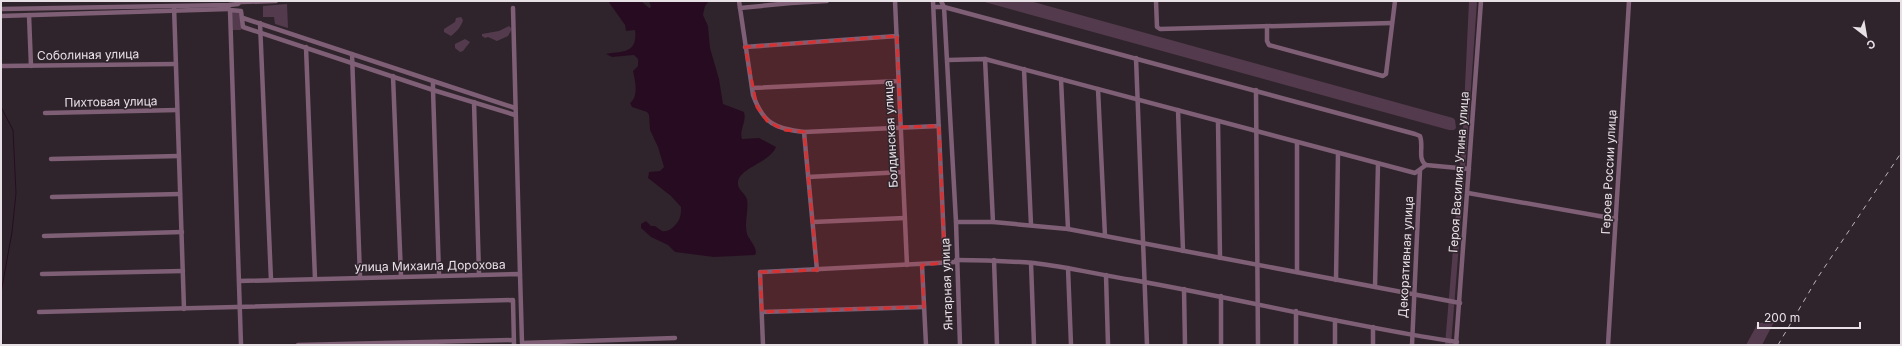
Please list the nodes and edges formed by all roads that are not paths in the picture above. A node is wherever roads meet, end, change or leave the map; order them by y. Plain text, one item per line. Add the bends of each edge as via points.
1 (241, 1) edge
2 (276, 1) edge
3 (739, 1) edge
4 (827, 1) edge
5 (896, 1) edge
6 (933, 1) edge
7 (941, 1) edge
8 (1156, 1) edge
9 (1395, 1) edge
10 (1481, 1) edge
11 (1629, 1) edge
12 (229, 7) junction
13 (934, 7) junction
14 (944, 7) junction
15 (174, 8) junction
16 (512, 8) dead end
17 (740, 8) junction
18 (1, 9) edge
19 (29, 15) junction
20 (1, 16) edge
21 (243, 18) junction
22 (260, 23) junction
23 (1392, 23) junction
24 (1267, 26) junction
25 (261, 33) junction
26 (897, 36) junction
27 (306, 47) junction
28 (745, 47) junction
29 (352, 54) junction
30 (1136, 58) junction
31 (985, 59) junction
32 (948, 60) junction
33 (352, 63) junction
34 (176, 64) junction
35 (1, 66) edge
36 (31, 66) junction
37 (1024, 69) junction
38 (393, 76) junction
39 (1061, 79) junction
40 (433, 80) junction
41 (899, 81) junction
42 (752, 88) junction
43 (1098, 89) junction
44 (433, 90) junction
45 (1256, 90) junction
46 (1138, 100) junction
47 (474, 102) junction
48 (515, 108) junction
49 (177, 110) junction
50 (1178, 110) junction
51 (45, 113) dead end
52 (515, 115) junction
53 (1218, 121) junction
54 (939, 126) junction
55 (901, 127) junction
56 (1256, 131) junction
57 (804, 132) junction
58 (1297, 142) junction
59 (1338, 153) junction
60 (179, 156) junction
61 (51, 159) dead end
62 (1378, 164) junction
63 (1426, 165) junction
64 (1469, 169) junction
65 (1420, 170) junction
66 (903, 172) junction
67 (808, 177) junction
68 (1468, 193) junction
69 (180, 194) junction
70 (52, 197) dead end
71 (905, 218) junction
72 (1616, 219) junction
73 (813, 222) junction
74 (956, 222) junction
75 (993, 222) junction
76 (1031, 225) junction
77 (1068, 229) junction
78 (182, 232) junction
79 (44, 236) dead end
80 (1105, 236) junction
81 (1144, 243) junction
82 (1183, 251) junction
83 (1220, 258) junction
84 (994, 260) junction
85 (956, 261) junction
86 (1031, 263) junction
87 (945, 264) junction
88 (907, 265) junction
89 (922, 265) junction
90 (1258, 265) junction
91 (1068, 268) junction
92 (817, 270) junction
93 (183, 271) junction
94 (1297, 272) junction
95 (42, 274) dead end
96 (479, 274) junction
97 (520, 274) junction
98 (439, 275) junction
99 (1106, 275) junction
100 (401, 276) junction
101 (360, 277) junction
102 (315, 278) junction
103 (271, 280) junction
104 (1336, 280) junction
105 (239, 281) junction
106 (1145, 282) junction
107 (1375, 287) junction
108 (1184, 289) junction
109 (1415, 295) junction
110 (1221, 296) junction
111 (1258, 303) junction
112 (1460, 303) junction
113 (240, 306) junction
114 (924, 307) junction
115 (184, 309) junction
116 (1296, 311) junction
117 (40, 312) dead end
118 (762, 312) junction
119 (1335, 320) junction
120 (1373, 328) junction
121 (1412, 336) junction
122 (675, 338) dead end
123 (514, 342) edge
124 (1456, 344) edge
125 (241, 345) edge
126 (298, 345) edge
127 (763, 345) edge
128 (926, 345) edge
129 (960, 345) edge
130 (997, 345) edge
131 (1034, 345) edge
132 (1071, 345) edge
133 (1108, 345) edge
134 (1148, 345) edge
135 (1185, 345) edge
136 (1221, 345) edge
137 (1258, 345) edge
138 (1296, 345) edge
139 (1334, 345) edge
140 (1372, 345) edge
141 (1412, 345) edge
142 (1608, 345) edge

1 - 2 street
1 - 12 street
3 - 17 street
4 - 17 street
5 - 26 street, Болдинская улица
6 - 13 street
7 - 14 street
8 - 24 street via 1157,27 1160,29
9 - 23 street
10 - 64 street, Героя Василия Утина улица
11 - 72 street, Героев России улица
12 - 15 street
12 - 21 street via 241,11
12 - 105 street
13 - 14 street
13 - 54 street
14 - 30 street
14 - 32 street, Янтарная улица
15 - 18 street
15 - 19 street
15 - 34 street
16 - 48 street
17 - 28 street
19 - 20 street
19 - 36 street
21 - 22 street
21 - 25 street via 244,26
22 - 25 street
22 - 29 street
23 - 24 street
23 - 24 street via 1386,74 1383,76 1269,45
25 - 27 street
25 - 103 street
26 - 28 street
26 - 41 street, Болдинская улица
27 - 33 street
27 - 102 street
28 - 42 street
29 - 33 street
29 - 40 street
30 - 45 street
30 - 46 street
31 - 32 street
31 - 37 street
31 - 75 street
32 - 74 street, Янтарная улица
33 - 38 street
33 - 101 street
34 - 36 street, Соболиная улица
34 - 49 street
35 - 36 street, Соболиная улица
37 - 39 street
37 - 76 street
38 - 44 street
38 - 100 street
39 - 43 street
39 - 77 street
40 - 44 street
40 - 48 street
41 - 42 street
41 - 55 street, Болдинская улица
42 - 57 street via 757,107 767,121 784,130
43 - 46 street
43 - 80 street
44 - 47 street
44 - 98 street
45 - 56 street
45 - 63 street via 1420,136 1421,158
46 - 50 street
46 - 81 street
47 - 52 street
47 - 96 street
48 - 52 street
49 - 51 street, Пихтовая улица
49 - 60 street
50 - 53 street
50 - 82 street
52 - 97 street
53 - 56 street
53 - 83 street
54 - 55 street
54 - 87 street
55 - 57 street
55 - 66 street, Болдинская улица
56 - 58 street
56 - 90 street
57 - 67 street
58 - 59 street
58 - 94 street
59 - 62 street
59 - 104 street
60 - 61 street
60 - 69 street
62 - 65 street via 1415,173
62 - 107 street
63 - 64 street
63 - 65 street
64 - 68 street, Героя Василия Утина улица
65 - 109 street, Декоративная улица
66 - 67 street
66 - 71 street, Болдинская улица
67 - 73 street
68 - 72 street
68 - 112 street, Героя Василия Утина улица
69 - 70 street
69 - 78 street
71 - 73 street
71 - 88 street, Болдинская улица
72 - 142 street, Героев России улица
73 - 92 street
74 - 75 street
74 - 85 street, Янтарная улица
75 - 76 street
76 - 77 street
77 - 80 street
78 - 79 street
78 - 93 street
80 - 81 street
81 - 82 street
81 - 106 street
82 - 83 street
83 - 90 street
84 - 85 street
84 - 86 street
84 - 130 street
85 - 87 street
85 - 129 street, Янтарная улица
86 - 91 street
86 - 131 street
87 - 89 street
88 - 89 street
88 - 92 street
89 - 114 street
90 - 94 street
90 - 111 street
91 - 99 street
91 - 132 street
92 - 118 street via 760,272
93 - 95 street
93 - 115 street
94 - 104 street
96 - 97 street, улица Михаила Дорохова
96 - 98 street, улица Михаила Дорохова
97 - 122 street, улица Михаила Дорохова via 522,343
98 - 100 street, улица Михаила Дорохова
99 - 106 street
99 - 133 street
100 - 101 street, улица Михаила Дорохова
101 - 102 street, улица Михаила Дорохова
102 - 103 street, улица Михаила Дорохова
103 - 105 street, улица Михаила Дорохова
104 - 107 street
105 - 113 street
106 - 108 street
106 - 134 street
107 - 109 street
108 - 110 street
108 - 135 street
109 - 112 street
109 - 121 street, Декоративная улица
110 - 111 street
110 - 136 street
111 - 116 street
111 - 137 street
112 - 124 street, Героя Василия Утина улица
113 - 115 street
113 - 123 street via 513,300
113 - 125 street
114 - 118 street
114 - 128 street
115 - 117 street
116 - 119 street
116 - 138 street
118 - 127 street
119 - 120 street
119 - 139 street
120 - 121 street
120 - 140 street
121 - 124 street
121 - 141 street, Декоративная улица
123 - 126 street

